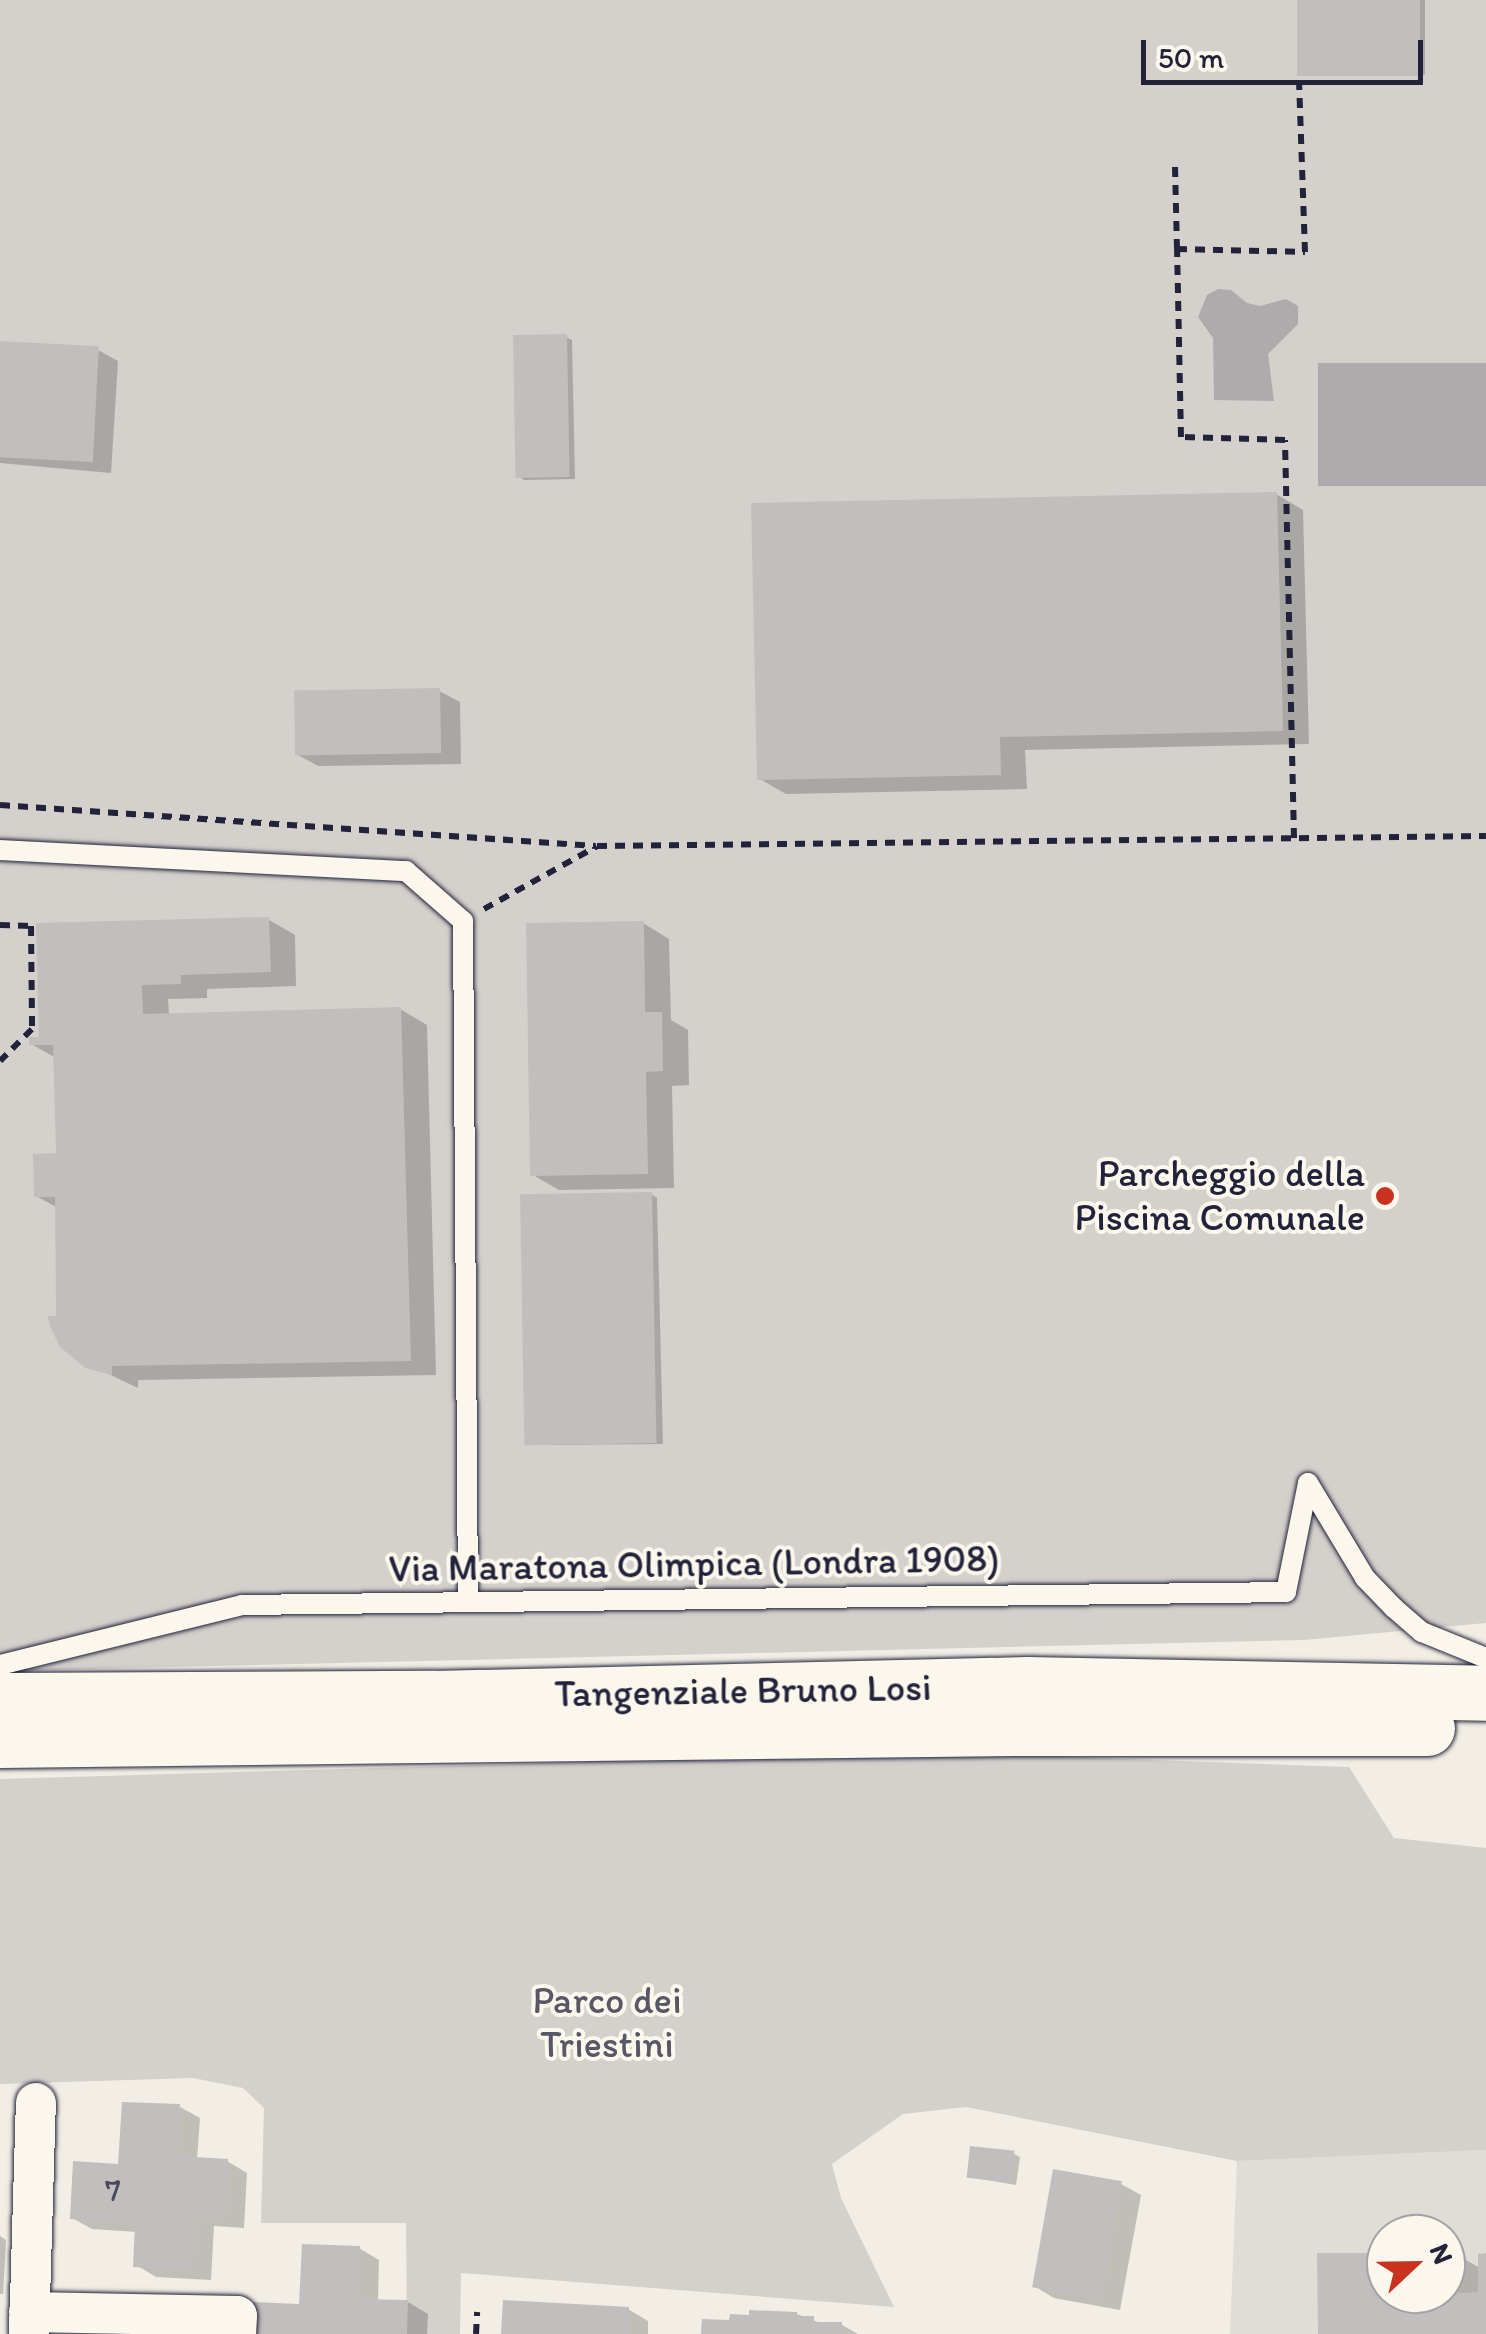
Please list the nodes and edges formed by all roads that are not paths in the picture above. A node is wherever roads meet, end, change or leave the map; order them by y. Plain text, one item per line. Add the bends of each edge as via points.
1 (0, 850) edge
2 (468, 1600) junction
3 (1486, 1658) edge
4 (0, 1665) edge
5 (1486, 1693) edge
6 (0, 1700) edge
7 (1486, 1728) edge
8 (0, 1740) edge
9 (36, 2104) dead end
10 (29, 2323) edge
11 (236, 2334) edge

1 - 2 lane via 406,871 463,921
2 - 3 lane, Via Maratona Olimpica (Londra 1908) via 1286,1592 1308,1483 1366,1578 1394,1608 1422,1632
2 - 4 lane, Via Maratona Olimpica (Londra 1908) via 242,1605
5 - 6 main road, Tangenziale Bruno Losi via 1027,1684
7 - 8 main road, Tangenziale Bruno Losi
9 - 10 street
10 - 11 street via 237,2316

